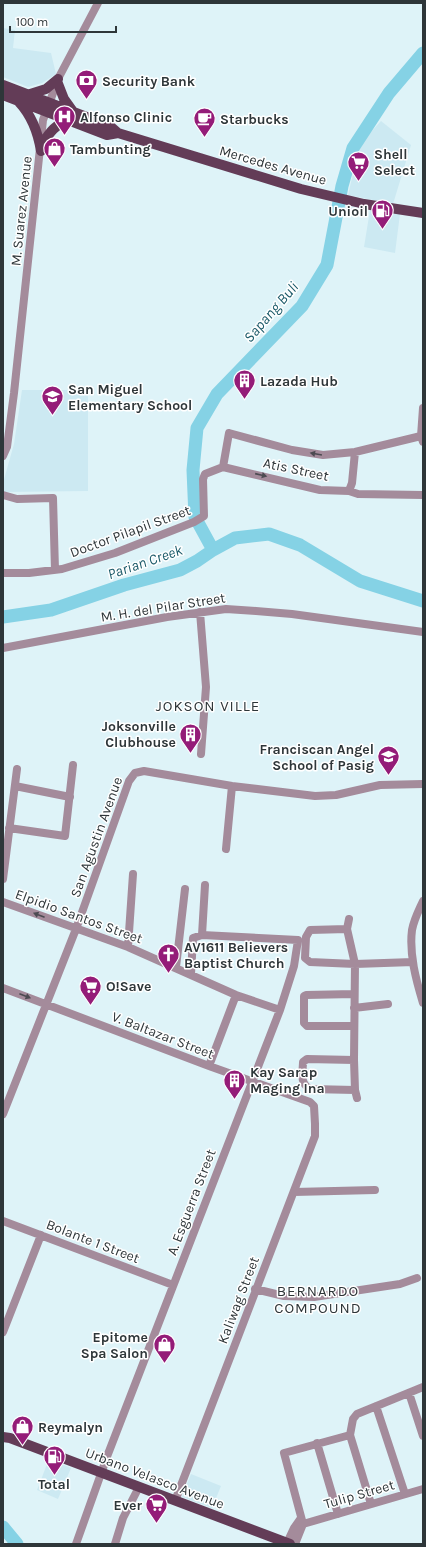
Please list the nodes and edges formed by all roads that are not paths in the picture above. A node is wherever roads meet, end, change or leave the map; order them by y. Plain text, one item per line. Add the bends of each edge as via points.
1 (98, 3) edge
2 (58, 80) junction
3 (3, 85) edge
4 (3, 95) edge
5 (27, 95) junction
6 (17, 101) junction
7 (48, 107) junction
8 (73, 117) junction
9 (41, 148) junction
10 (423, 213) edge
11 (423, 408) edge
12 (422, 439) edge
13 (355, 452) junction
14 (3, 456) edge
15 (223, 467) junction
16 (349, 491) junction
17 (3, 495) edge
18 (423, 495) edge
19 (55, 570) junction
20 (3, 573) edge
21 (200, 612) junction
22 (423, 632) edge
23 (3, 648) edge
24 (201, 754) dead end
25 (73, 765) dead end
26 (17, 769) dead end
27 (423, 784) edge
28 (15, 786) junction
29 (232, 786) junction
30 (70, 797) junction
31 (9, 828) junction
32 (226, 849) dead end
33 (132, 874) dead end
34 (3, 879) edge
35 (205, 885) dead end
36 (185, 889) dead end
37 (423, 901) edge
38 (3, 902) edge
39 (349, 919) dead end
40 (76, 929) junction
41 (347, 929) junction
42 (202, 935) junction
43 (128, 947) junction
44 (413, 962) junction
45 (355, 964) junction
46 (176, 967) junction
47 (191, 974) junction
48 (3, 988) edge
49 (354, 994) junction
50 (236, 995) junction
51 (423, 1003) edge
52 (46, 1004) junction
53 (388, 1004) dead end
54 (354, 1008) junction
55 (280, 1010) junction
56 (354, 1026) junction
57 (354, 1060) junction
58 (209, 1066) junction
59 (252, 1082) junction
60 (355, 1090) junction
61 (357, 1098) dead end
62 (314, 1106) joint
63 (3, 1114) edge
64 (375, 1190) dead end
65 (294, 1192) junction
66 (3, 1221) edge
67 (41, 1235) junction
68 (417, 1278) dead end
69 (173, 1286) junction
70 (256, 1288) junction
71 (3, 1332) edge
72 (423, 1387) edge
73 (409, 1393) junction
74 (376, 1406) junction
75 (350, 1435) junction
76 (5, 1436) edge
77 (423, 1436) edge
78 (316, 1443) junction
79 (101, 1473) junction
80 (139, 1487) junction
81 (423, 1489) edge
82 (405, 1494) junction
83 (175, 1501) junction
84 (371, 1504) junction
85 (338, 1514) junction
86 (302, 1521) junction
87 (76, 1544) edge
88 (115, 1544) edge
89 (291, 1544) edge

1 - 2 street, M. Suarez Avenue
2 - 5 main road via 46,89
2 - 7 street, M. Suarez Avenue
2 - 8 main road
3 - 5 main road, Mercedes Avenue
4 - 6 main road, Mercedes Avenue
5 - 7 main road, Mercedes Avenue
6 - 7 main road, Mercedes Avenue
6 - 9 main road via 34,123
7 - 8 main road, Mercedes Avenue
7 - 9 street, M. Suarez Avenue via 43,120
8 - 9 main road via 56,126
8 - 10 main road, Mercedes Avenue via 110,126 118,133 301,189 334,198
9 - 14 street, M. Suarez Avenue via 12,412 7,447
11 - 12 street
12 - 13 street
13 -> 15 street via 323,455 292,450 229,433
13 - 16 street
15 -> 16 street, Atis Street via 320,490
15 - 19 street, Doctor Pilapil Street via 205,474 203,479 204,516 116,553
16 - 18 street, Atis Street via 358,494
17 - 19 street via 17,499 53,498
19 - 20 street, Doctor Pilapil Street
21 - 22 street, M. H. del Pilar Street via 226,609 256,610
21 - 23 street, M. H. del Pilar Street
21 - 24 street via 206,687
25 - 30 street
26 - 28 street
27 - 29 street, San Agustin Avenue via 380,785 328,796
28 - 30 street
28 - 31 street
29 - 32 street
29 - 40 street, San Agustin Avenue via 144,771 135,773 129,781
30 - 31 street via 65,836
31 - 34 street
33 - 43 street
35 - 42 street
36 - 46 street
37 - 44 street via 412,930
40 -> 38 street, Elpidio Santos Street
39 - 41 street
40 - 43 street, Elpidio Santos Street
40 - 52 street, San Agustin Avenue
41 - 45 street
41 - 45 street via 310,930 306,936 305,958 310,962
42 - 47 street via 193,938
42 - 55 street, A. Esguerra Street via 298,940 294,966
43 - 46 street, Elpidio Santos Street
44 - 45 street
44 - 51 street
45 - 49 street
46 - 47 street, Elpidio Santos Street
47 - 50 street, Elpidio Santos Street
48 -> 52 street, V. Baltazar Street
49 - 54 street
49 - 56 street via 304,996 304,1023 307,1026
50 - 55 street, Elpidio Santos Street
50 - 58 street
52 - 58 street, V. Baltazar Street
52 - 63 street, San Agustin Avenue
53 - 54 street
54 - 56 street
55 - 59 street, A. Esguerra Street
56 - 57 street
57 - 60 street
57 - 60 street via 307,1059 303,1062 302,1082 310,1089
58 - 59 street, V. Baltazar Street
59 - 62 street, V. Baltazar Street via 310,1102
59 - 69 street, A. Esguerra Street
60 - 61 street
62 - 65 street, Kaliwag Street via 315,1136
64 - 65 street
65 - 70 street, Kaliwag Street
66 - 67 street, Bolante 1 Street
67 - 69 street, Bolante 1 Street
67 - 71 street
68 - 70 street via 400,1284 314,1297 284,1296
69 - 79 street, A. Esguerra Street
70 - 83 street, Kaliwag Street
72 - 73 street
73 - 74 street
73 - 77 street
74 - 75 street via 357,1414 353,1419
74 - 82 street
75 - 78 street
75 - 84 street
76 - 79 main road, Urbano Velasco Avenue
78 - 85 street
78 - 86 street via 284,1453
79 - 80 main road, Urbano Velasco Avenue
79 - 87 street, A. Esguerra Street
80 - 83 main road, Urbano Velasco Avenue
80 - 88 street via 123,1518
81 - 82 street, Tulip Street
82 - 84 street, Tulip Street
83 - 89 main road, Urbano Velasco Avenue
84 - 85 street, Tulip Street
85 - 86 street, Tulip Street
86 - 89 street via 294,1528

